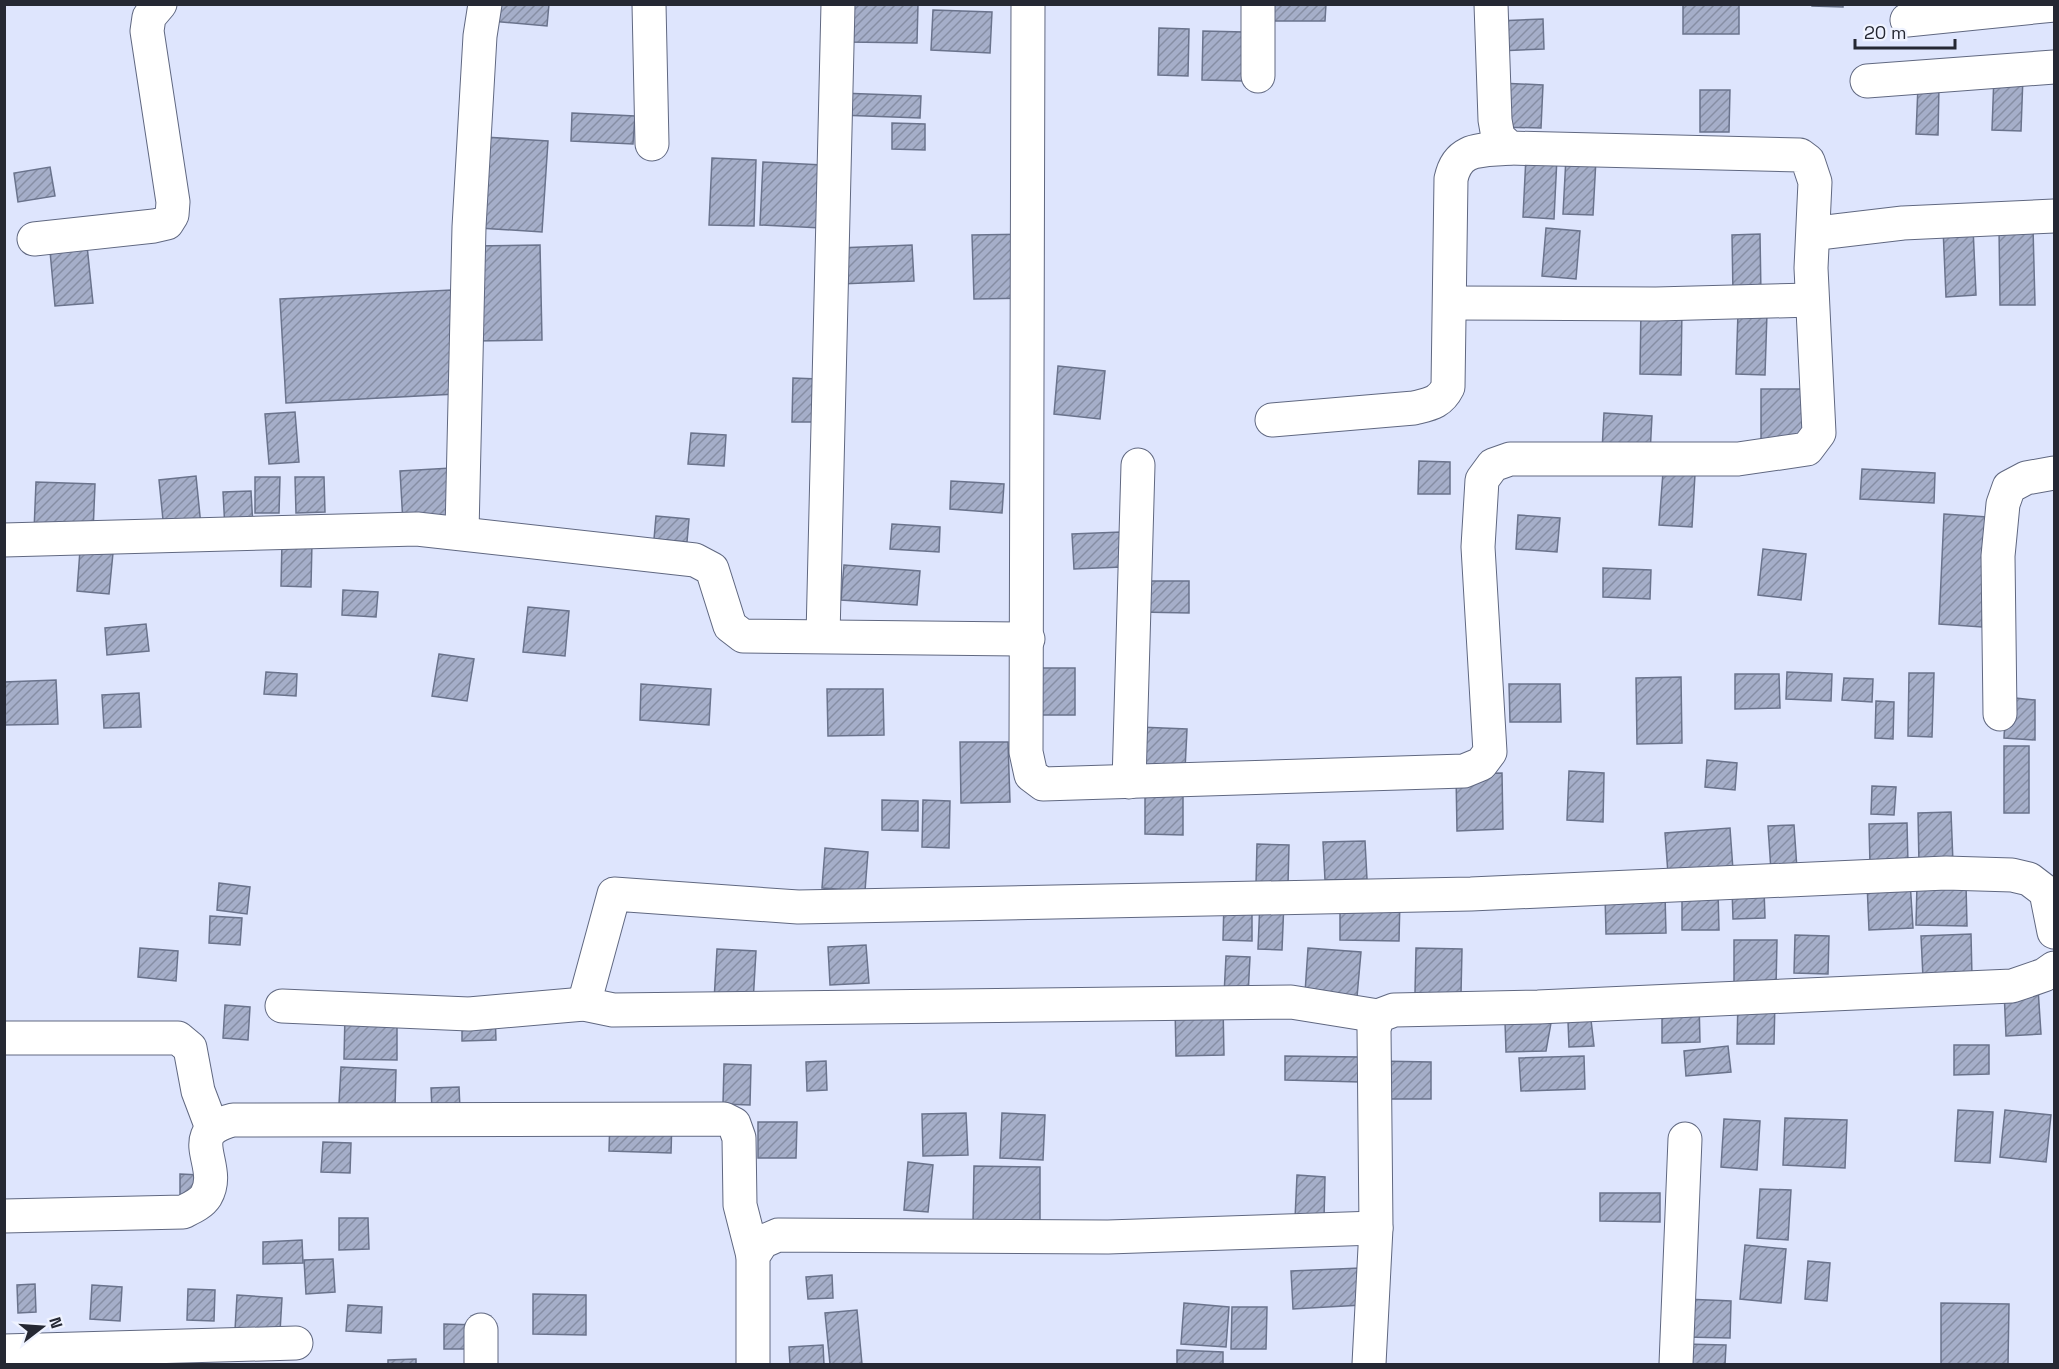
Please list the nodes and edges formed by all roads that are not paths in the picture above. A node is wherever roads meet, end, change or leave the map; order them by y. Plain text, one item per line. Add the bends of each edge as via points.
1 (160, 4) edge
2 (485, 4) edge
3 (649, 4) edge
4 (838, 4) edge
5 (1028, 4) edge
6 (1258, 4) edge
7 (1491, 4) edge
8 (2055, 5) edge
9 (1906, 20) dead end
10 (2055, 67) edge
11 (1258, 76) dead end
12 (1868, 81) dead end
13 (652, 144) dead end
14 (1510, 148) junction
15 (2055, 216) edge
16 (1815, 228) junction
17 (34, 239) dead end
18 (1812, 300) junction
19 (1450, 303) junction
20 (1272, 420) dead end
21 (1138, 465) dead end
22 (2055, 473) edge
23 (462, 532) junction
24 (4, 540) edge
25 (824, 636) junction
26 (1028, 639) junction
27 (2000, 714) dead end
28 (1129, 782) junction
29 (2055, 932) edge
30 (2055, 968) edge
31 (584, 1004) junction
32 (282, 1006) dead end
33 (1378, 1016) junction
34 (4, 1038) edge
35 (212, 1128) junction
36 (1685, 1139) dead end
37 (4, 1216) edge
38 (1376, 1228) junction
39 (753, 1256) junction
40 (481, 1330) dead end
41 (296, 1344) dead end
42 (4, 1351) edge
43 (481, 1365) edge
44 (753, 1365) edge
45 (1369, 1365) edge
46 (1676, 1365) edge

1 - 17 street via 149,17 147,31 172,215 167,223 154,226
2 - 23 street via 470,227
3 - 13 street
4 - 25 street
5 - 26 street
6 - 11 street
7 - 14 street via 1495,120 1498,137
8 - 9 street
10 - 12 street
14 - 16 street via 1800,155 1809,161 1815,182
14 - 19 street via 1462,156 1455,164 1451,179
15 - 16 street via 1903,223 1827,232
16 - 18 street
18 - 19 street
18 - 28 street via 1819,433 1807,449 1738,459 1510,459 1493,465 1482,480 1478,547 1490,752 1481,764 1464,771
19 - 20 street via 1448,387 1435,403
21 - 28 street
22 - 27 street via 2026,478 2009,488 2003,504 1998,556
23 - 24 street via 417,529
23 - 25 street via 695,560 712,569 730,626 743,636
25 - 26 street
26 - 28 street via 1026,752 1031,775 1043,784
29 - 31 street via 2046,892 2029,879 1946,873 1472,894 810,907 614,894
30 - 33 street via 2012,986 1394,1010
31 - 32 street via 469,1014
31 - 33 street via 613,1010 1291,1002
33 - 38 street via 1374,1029
34 - 35 street via 178,1038 190,1048 198,1091
35 - 37 street via 206,1136 206,1197 183,1212
35 - 39 street via 233,1120 265,1119 724,1119 734,1124 739,1138 741,1205
36 - 46 street
38 - 39 street via 1108,1237 778,1235 762,1242
38 - 45 street
39 - 44 street
40 - 43 street
41 - 42 street

